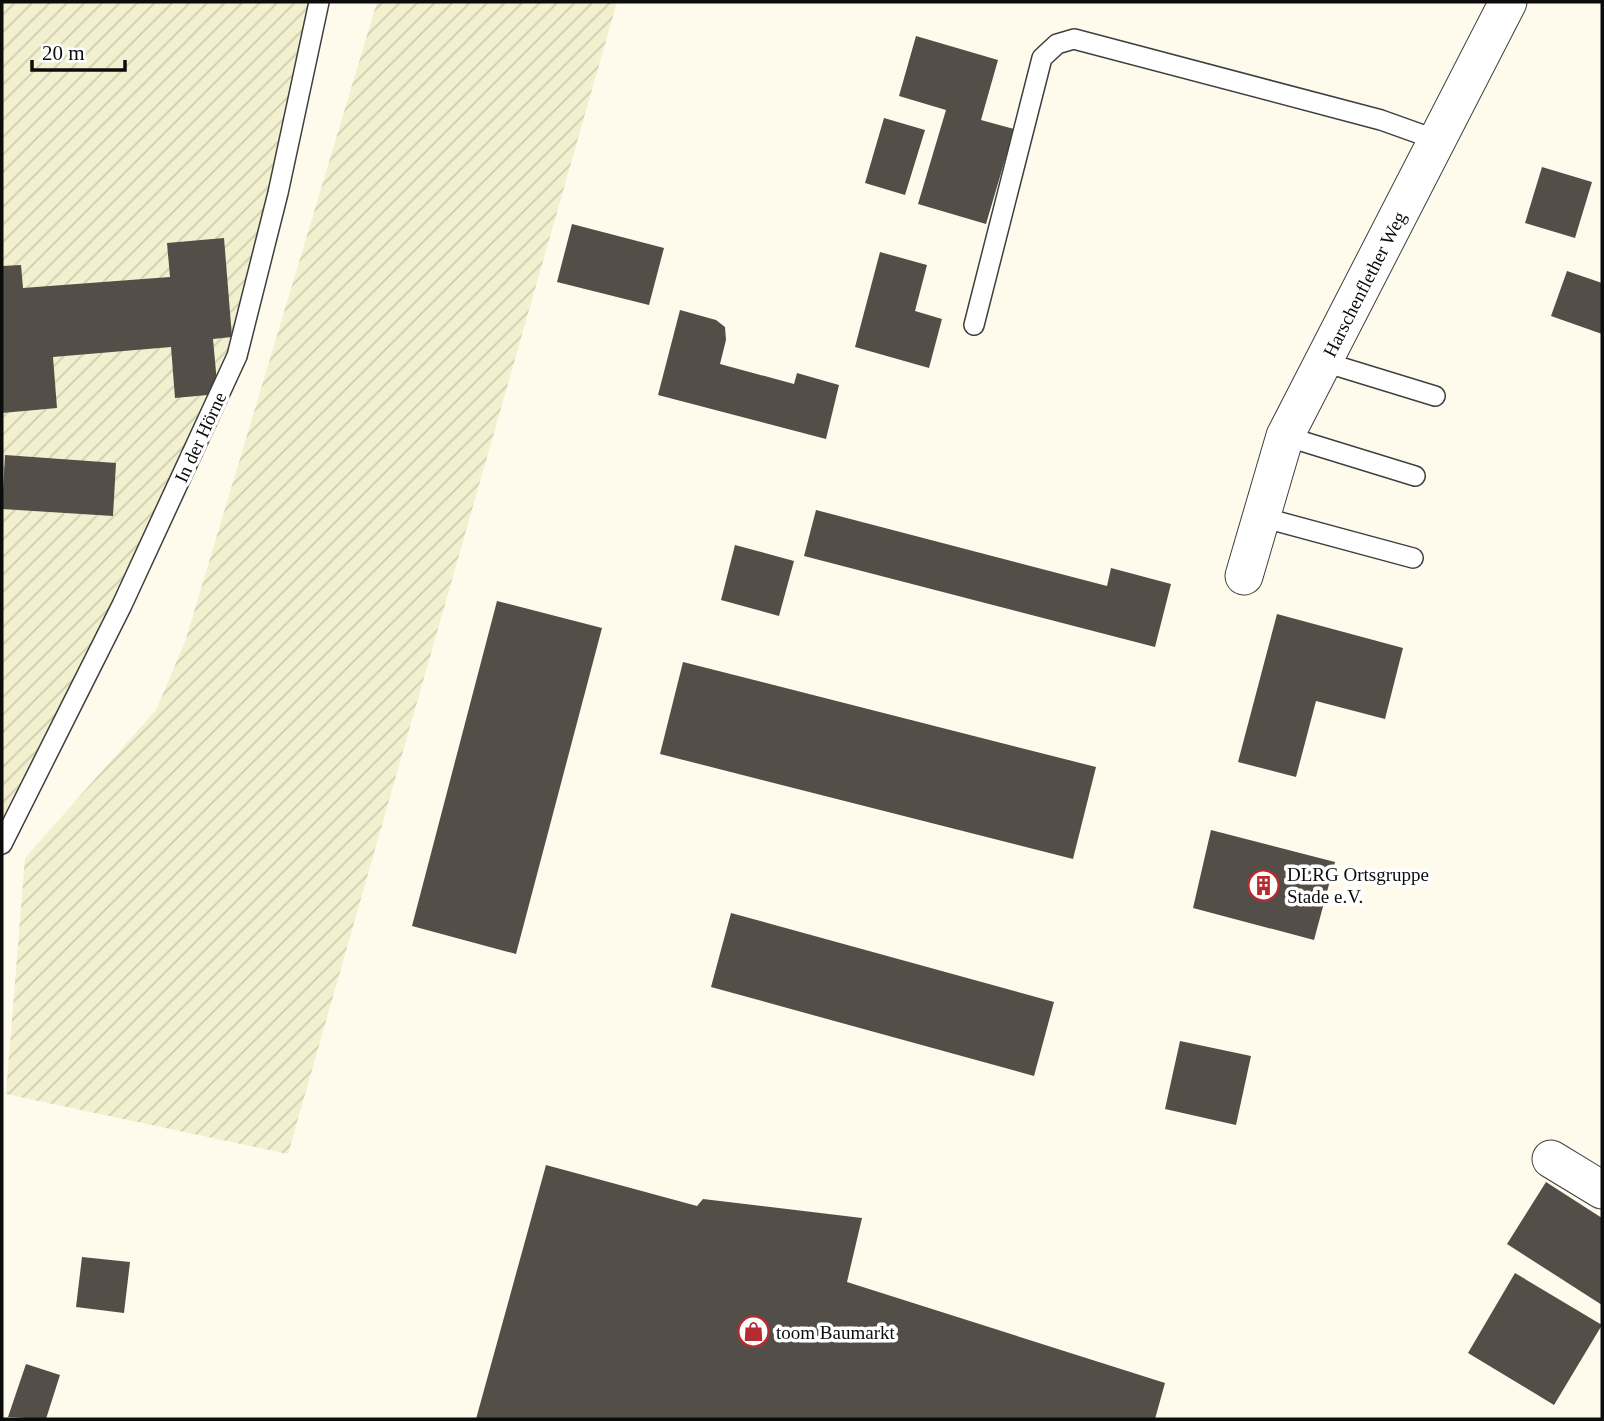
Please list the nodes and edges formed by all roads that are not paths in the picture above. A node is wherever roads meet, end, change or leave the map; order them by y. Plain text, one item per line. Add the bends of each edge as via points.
1 (318, 2) edge
2 (1508, 2) edge
3 (1437, 140) junction
4 (974, 326) dead end
5 (1324, 362) junction
6 (1435, 396) dead end
7 (1285, 436) junction
8 (1415, 477) dead end
9 (1261, 517) junction
10 (1413, 558) dead end
11 (1244, 576) dead end
12 (2, 844) edge
13 (1551, 1159) dead end
14 (1602, 1190) edge

1 - 12 lane, In der Hörne via 278,193 237,356 122,605
2 - 3 street, Harschenflether Weg
3 - 4 lane via 1381,120 1074,39 1057,44 1042,58
3 - 5 street, Harschenflether Weg
5 - 6 lane
5 - 7 street, Harschenflether Weg
7 - 8 lane
7 - 9 street, Harschenflether Weg
9 - 10 lane
9 - 11 street, Harschenflether Weg
13 - 14 street

